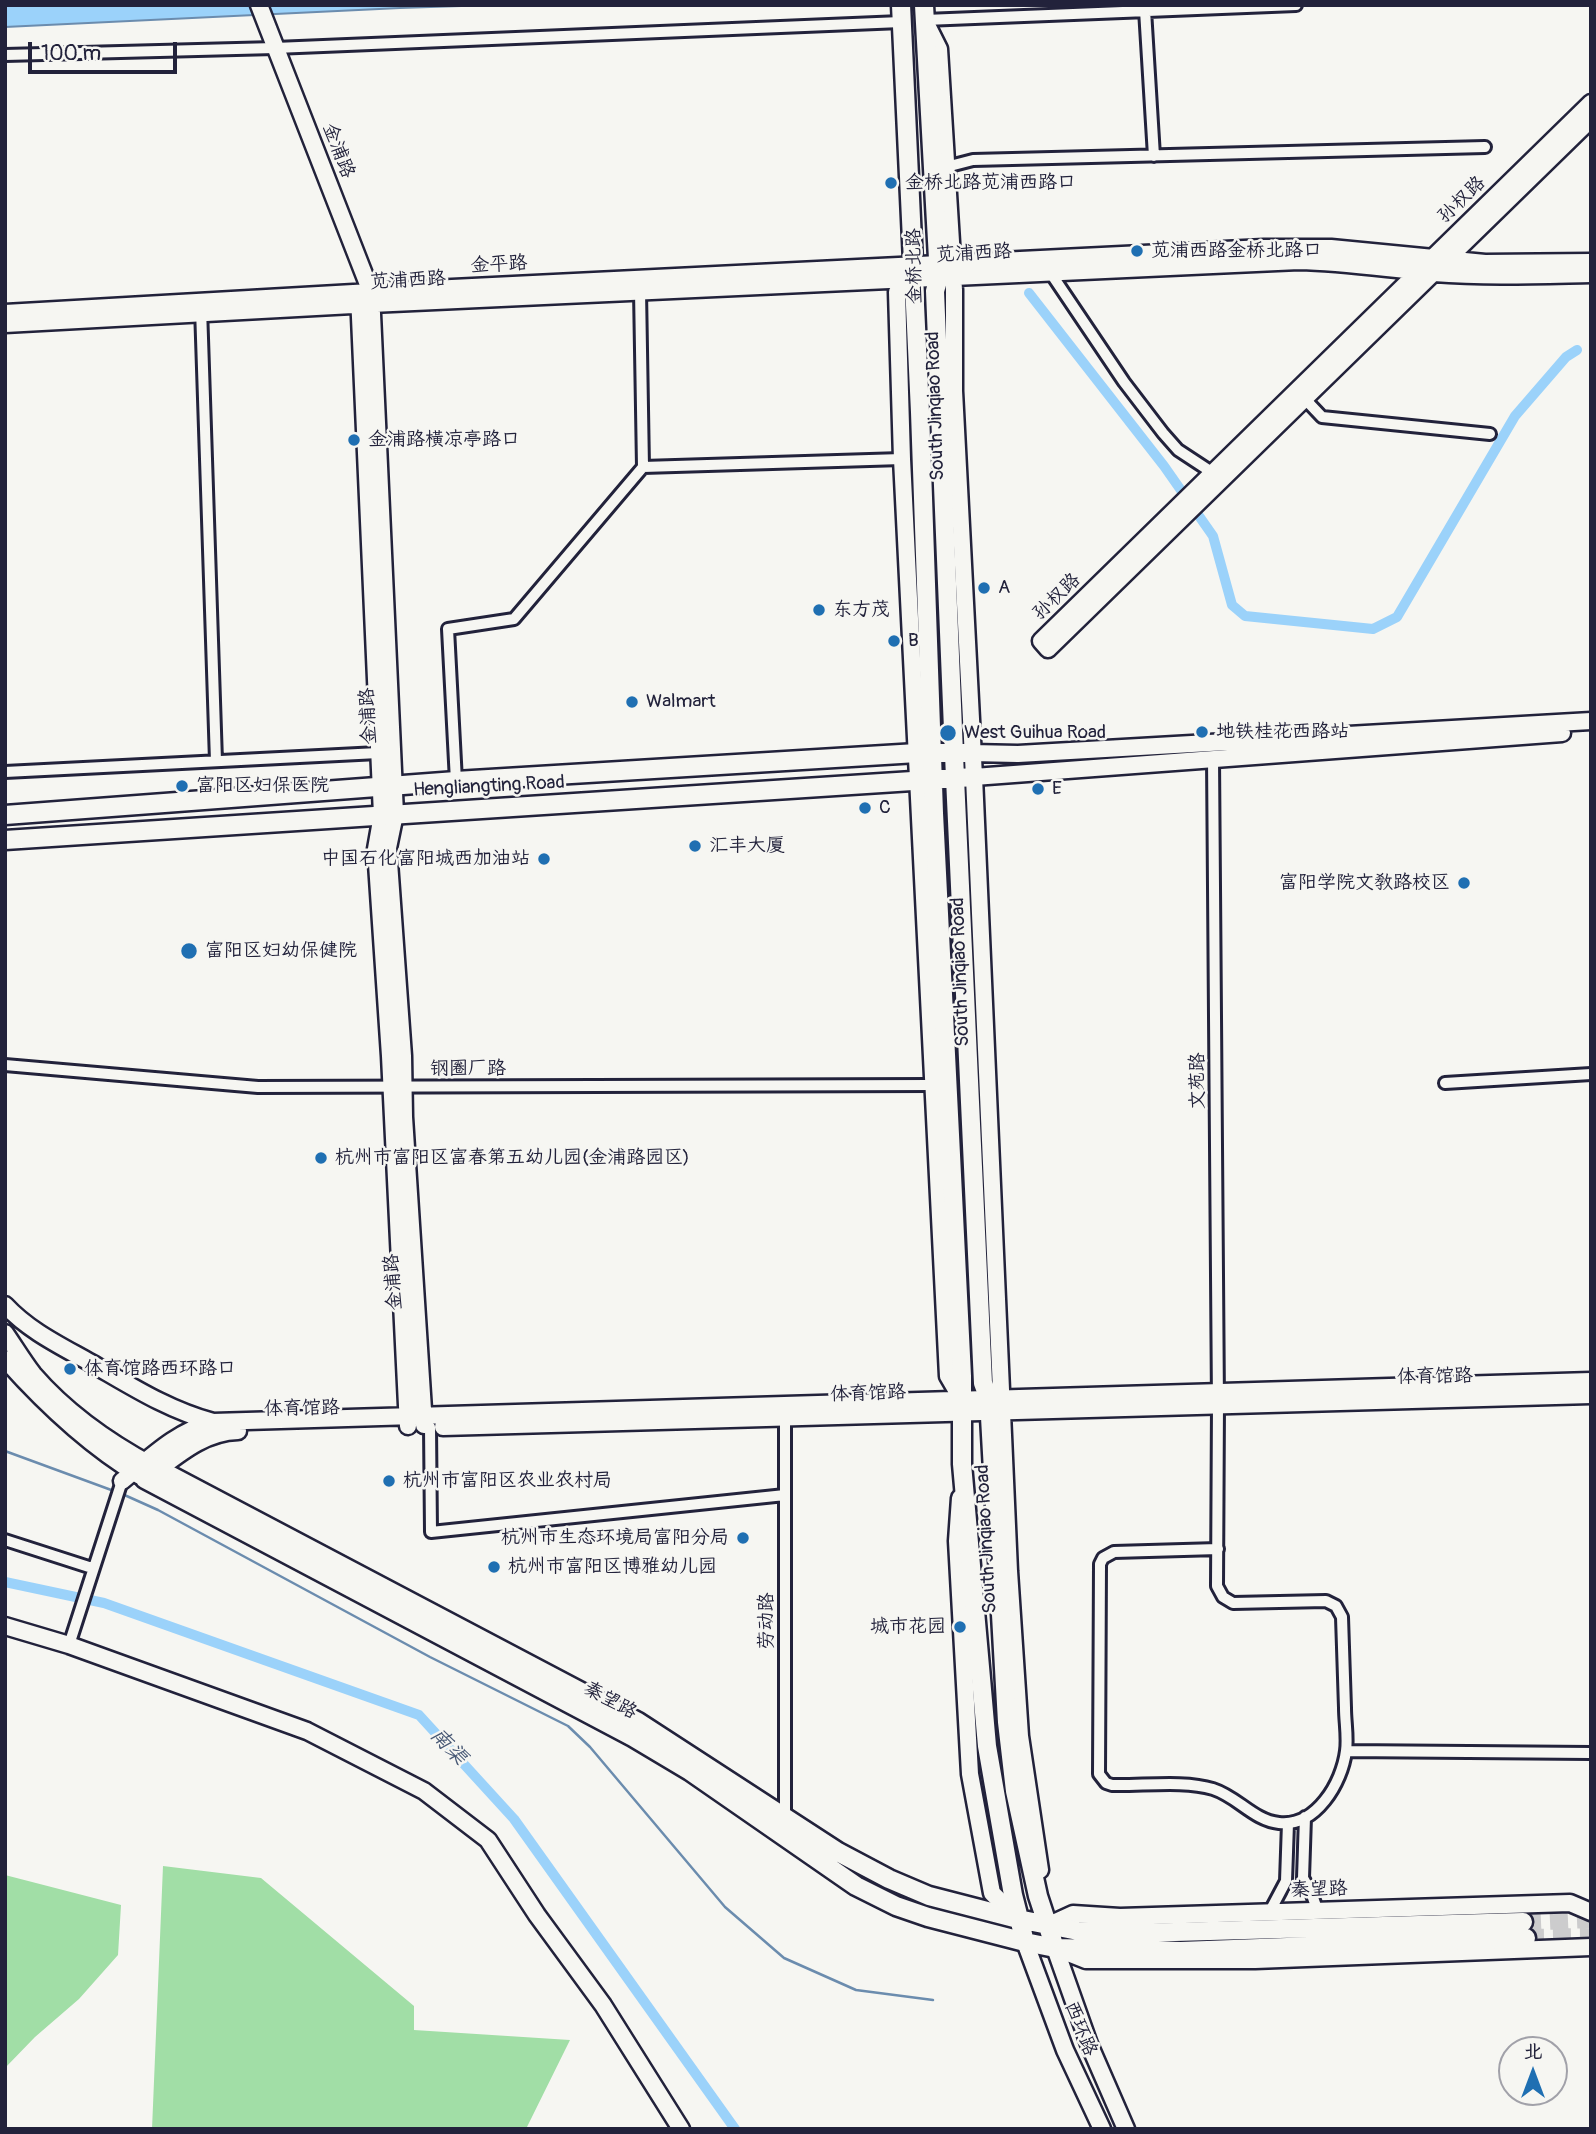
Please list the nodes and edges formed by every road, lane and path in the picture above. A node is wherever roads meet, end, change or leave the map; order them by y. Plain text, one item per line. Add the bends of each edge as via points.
1 (1296, 5) edge
2 (1145, 10) junction
3 (901, 11) edge
4 (257, 13) edge
5 (924, 13) edge
6 (271, 48) junction
7 (5, 55) edge
8 (1591, 103) edge
9 (1591, 119) edge
10 (1591, 138) edge
11 (1568, 141) junction
12 (1485, 147) dead end
13 (1154, 156) junction
14 (946, 167) junction
15 (1591, 262) edge
16 (1432, 266) junction
17 (946, 270) junction
18 (912, 272) junction
19 (1051, 272) junction
20 (1591, 274) edge
21 (640, 291) junction
22 (365, 298) junction
23 (201, 307) junction
24 (5, 313) edge
25 (5, 324) edge
26 (954, 391) junction
27 (1304, 398) junction
28 (941, 419) junction
29 (1490, 434) dead end
30 (902, 458) junction
31 (643, 467) junction
32 (1209, 482) junction
33 (1182, 511) junction
34 (1591, 721) edge
35 (1591, 731) edge
36 (378, 753) junction
37 (925, 753) junction
38 (964, 753) junction
39 (1213, 758) junction
40 (216, 761) junction
41 (5, 772) edge
42 (974, 777) junction
43 (955, 778) junction
44 (456, 780) junction
45 (926, 780) junction
46 (386, 786) junction
47 (388, 814) junction
48 (5, 815) edge
49 (5, 840) edge
50 (5, 1065) edge
51 (1591, 1074) edge
52 (1445, 1083) dead end
53 (932, 1085) junction
54 (397, 1087) junction
55 (988, 1110) junction
56 (973, 1136) junction
57 (937, 1167) junction
58 (953, 1193) junction
59 (5, 1305) edge
60 (5, 1333) edge
61 (5, 1359) edge
62 (1591, 1381) edge
63 (1591, 1395) edge
64 (1218, 1397) junction
65 (995, 1405) junction
66 (962, 1406) junction
67 (785, 1412) junction
68 (419, 1423) junction
69 (218, 1427) junction
70 (137, 1474) junction
71 (785, 1495) junction
72 (5, 1540) edge
73 (1217, 1549) junction
74 (90, 1574) junction
75 (5, 1626) edge
76 (69, 1645) junction
77 (1346, 1751) junction
78 (1591, 1753) edge
79 (1305, 1817) junction
80 (1288, 1823) junction
81 (785, 1826) junction
82 (1318, 1912) junction
83 (1591, 1912) edge
84 (1269, 1913) junction
85 (1018, 1919) junction
86 (1049, 1924) junction
87 (1025, 1942) junction
88 (1591, 1947) edge
89 (1055, 1948) junction
90 (681, 2129) edge
91 (1102, 2129) edge
92 (1126, 2129) edge

1 - 2 street
2 - 5 street
2 - 13 street
3 - 6 street
3 - 18 main road, 金桥北路
4 - 6 main road, 金浦路
5 - 14 main road, South Jinqiao Road via 939,49
5 - 17 main road, 金桥北路
6 - 7 street
6 - 22 main road, 金浦路
8 - 16 main road, 孙权路
9 - 11 main road, 孙权路
10 - 11 main road
11 - 16 main road, 孙权路
12 - 13 street
13 - 14 street via 973,160
14 - 17 main road, South Jinqiao Road
15 - 16 main road, 苋浦西路
16 - 17 main road, 苋浦西路 via 1356,250 1300,247
16 - 19 main road, 苋浦西路 via 1299,261
16 - 20 main road, 苋浦西路 via 1483,276
16 - 27 main road, 孙权路
16 - 32 main road, 孙权路
17 - 18 main road, 苋浦西路
17 - 19 main road, 苋浦西路
17 - 26 main road, South Jinqiao Road
17 - 28 main road, 金桥北路 via 935,291
18 - 21 main road, 苋浦西路
18 - 22 main road, 金平路
18 - 30 main road, 金桥北路 via 897,292
18 - 37 main road, 金桥北路 via 920,412
19 - 32 street via 1124,382
21 - 22 main road, 苋浦西路
21 - 31 street
22 - 23 main road, 金平路
22 - 36 main road, 金浦路
22 - 46 main road, 金浦路
23 - 24 main road, 金平路
23 - 25 main road, 金平路
23 - 40 street
26 - 28 main road
26 - 38 main road, South Jinqiao Road
27 - 29 street via 1322,417
27 - 32 main road, 孙权路
28 - 38 main road, 金桥北路
30 - 31 street
30 - 37 main road, 金桥北路
31 - 44 street via 514,619 449,629
32 - 33 main road, 孙权路
33 - 33 main road, 孙权路 via 1041,641 1048,649
34 - 38 main road via 1018,754
35 - 39 main road
36 - 40 street
36 - 46 main road, 金浦路
37 - 38 main road, Hengliangting Road
37 - 44 main road, Hengliangting Road
37 - 45 main road, 金桥北路
38 - 42 main road, South Jinqiao Road
38 - 43 main road, 金桥北路
39 - 42 main road
39 - 64 street, 文苑路
40 - 41 street
42 - 43 main road, Hengliangting Road
42 - 55 main road, South Jinqiao Road
43 - 45 main road, Hengliangting Road
43 - 56 main road, South Jinqiao Road
44 - 46 main road, Hengliangting Road
45 - 47 main road, Hengliangting Road
45 - 53 main road, South Jinqiao Road
45 - 58 main road, South Jinqiao Road
46 - 47 main road, 金浦路
46 - 48 main road, Hengliangting Road
47 - 49 main road, Hengliangting Road
47 - 54 main road, 金浦路 via 376,849
50 - 54 street, 钢圈厂路 via 258,1087
51 - 52 street
53 - 54 street, 钢圈厂路
53 - 57 main road, South Jinqiao Road
54 - 68 main road, 金浦路
55 - 56 main road
55 - 65 main road, South Jinqiao Road
56 - 65 main road, South Jinqiao Road via 983,1382
57 - 58 main road
57 - 66 main road, South Jinqiao Road via 947,1376
58 - 66 main road, South Jinqiao Road
59 - 69 main road, 体育馆路 via 33,1329 156,1400
60 - 70 main road via 32,1373 100,1432
61 - 70 main road via 46,1404
62 - 64 main road, 体育馆路
63 - 64 main road, 体育馆路
64 - 65 main road, 体育馆路
64 - 73 street, 文苑路
65 - 66 main road, 体育馆路
65 - 86 main road, South Jinqiao Road via 1007,1722 1015,1791 1038,1896
66 - 67 main road, 体育馆路
66 - 85 main road, South Jinqiao Road via 962,1464 987,1745
67 - 68 main road, 体育馆路
67 - 71 street, 劳动路
68 - 69 main road, 体育馆路
68 - 71 street via 431,1532
69 - 70 main road, 体育馆路
70 - 74 street via 112,1507
70 - 81 main road, 秦望路 via 633,1737
71 - 81 street, 劳动路
72 - 74 street
73 - 77 street, 文苑路 via 1217,1586 1228,1601 1326,1601 1340,1611
73 - 80 street via 1114,1552 1100,1564 1099,1774 1112,1785 1212,1789 1262,1819
74 - 76 street
75 - 76 main road
76 - 90 main road via 307,1731 425,1791 488,1840 603,2005
77 - 78 street
77 - 79 street via 1327,1799
79 - 80 street
79 - 82 street via 1303,1878
80 - 84 street via 1286,1881
81 - 85 main road, 秦望路 via 929,1896
81 - 87 main road, 秦望路 via 856,1885 896,1906
82 - 83 main road, 秦望路 via 1570,1903
82 - 84 main road, 秦望路
84 - 86 main road, 秦望路 via 1073,1914
85 - 86 main road, 秦望路
85 - 87 main road, South Jinqiao Road
86 - 89 main road, South Jinqiao Road
86 - 89 main road, 秦望路 via 1078,1931 1140,1933 1525,1930 1181,1951
87 - 89 main road, 秦望路
87 - 91 main road, 西环路 via 1065,2050
88 - 89 main road, 秦望路 via 1255,1960 1086,1961
89 - 92 main road, 西环路

